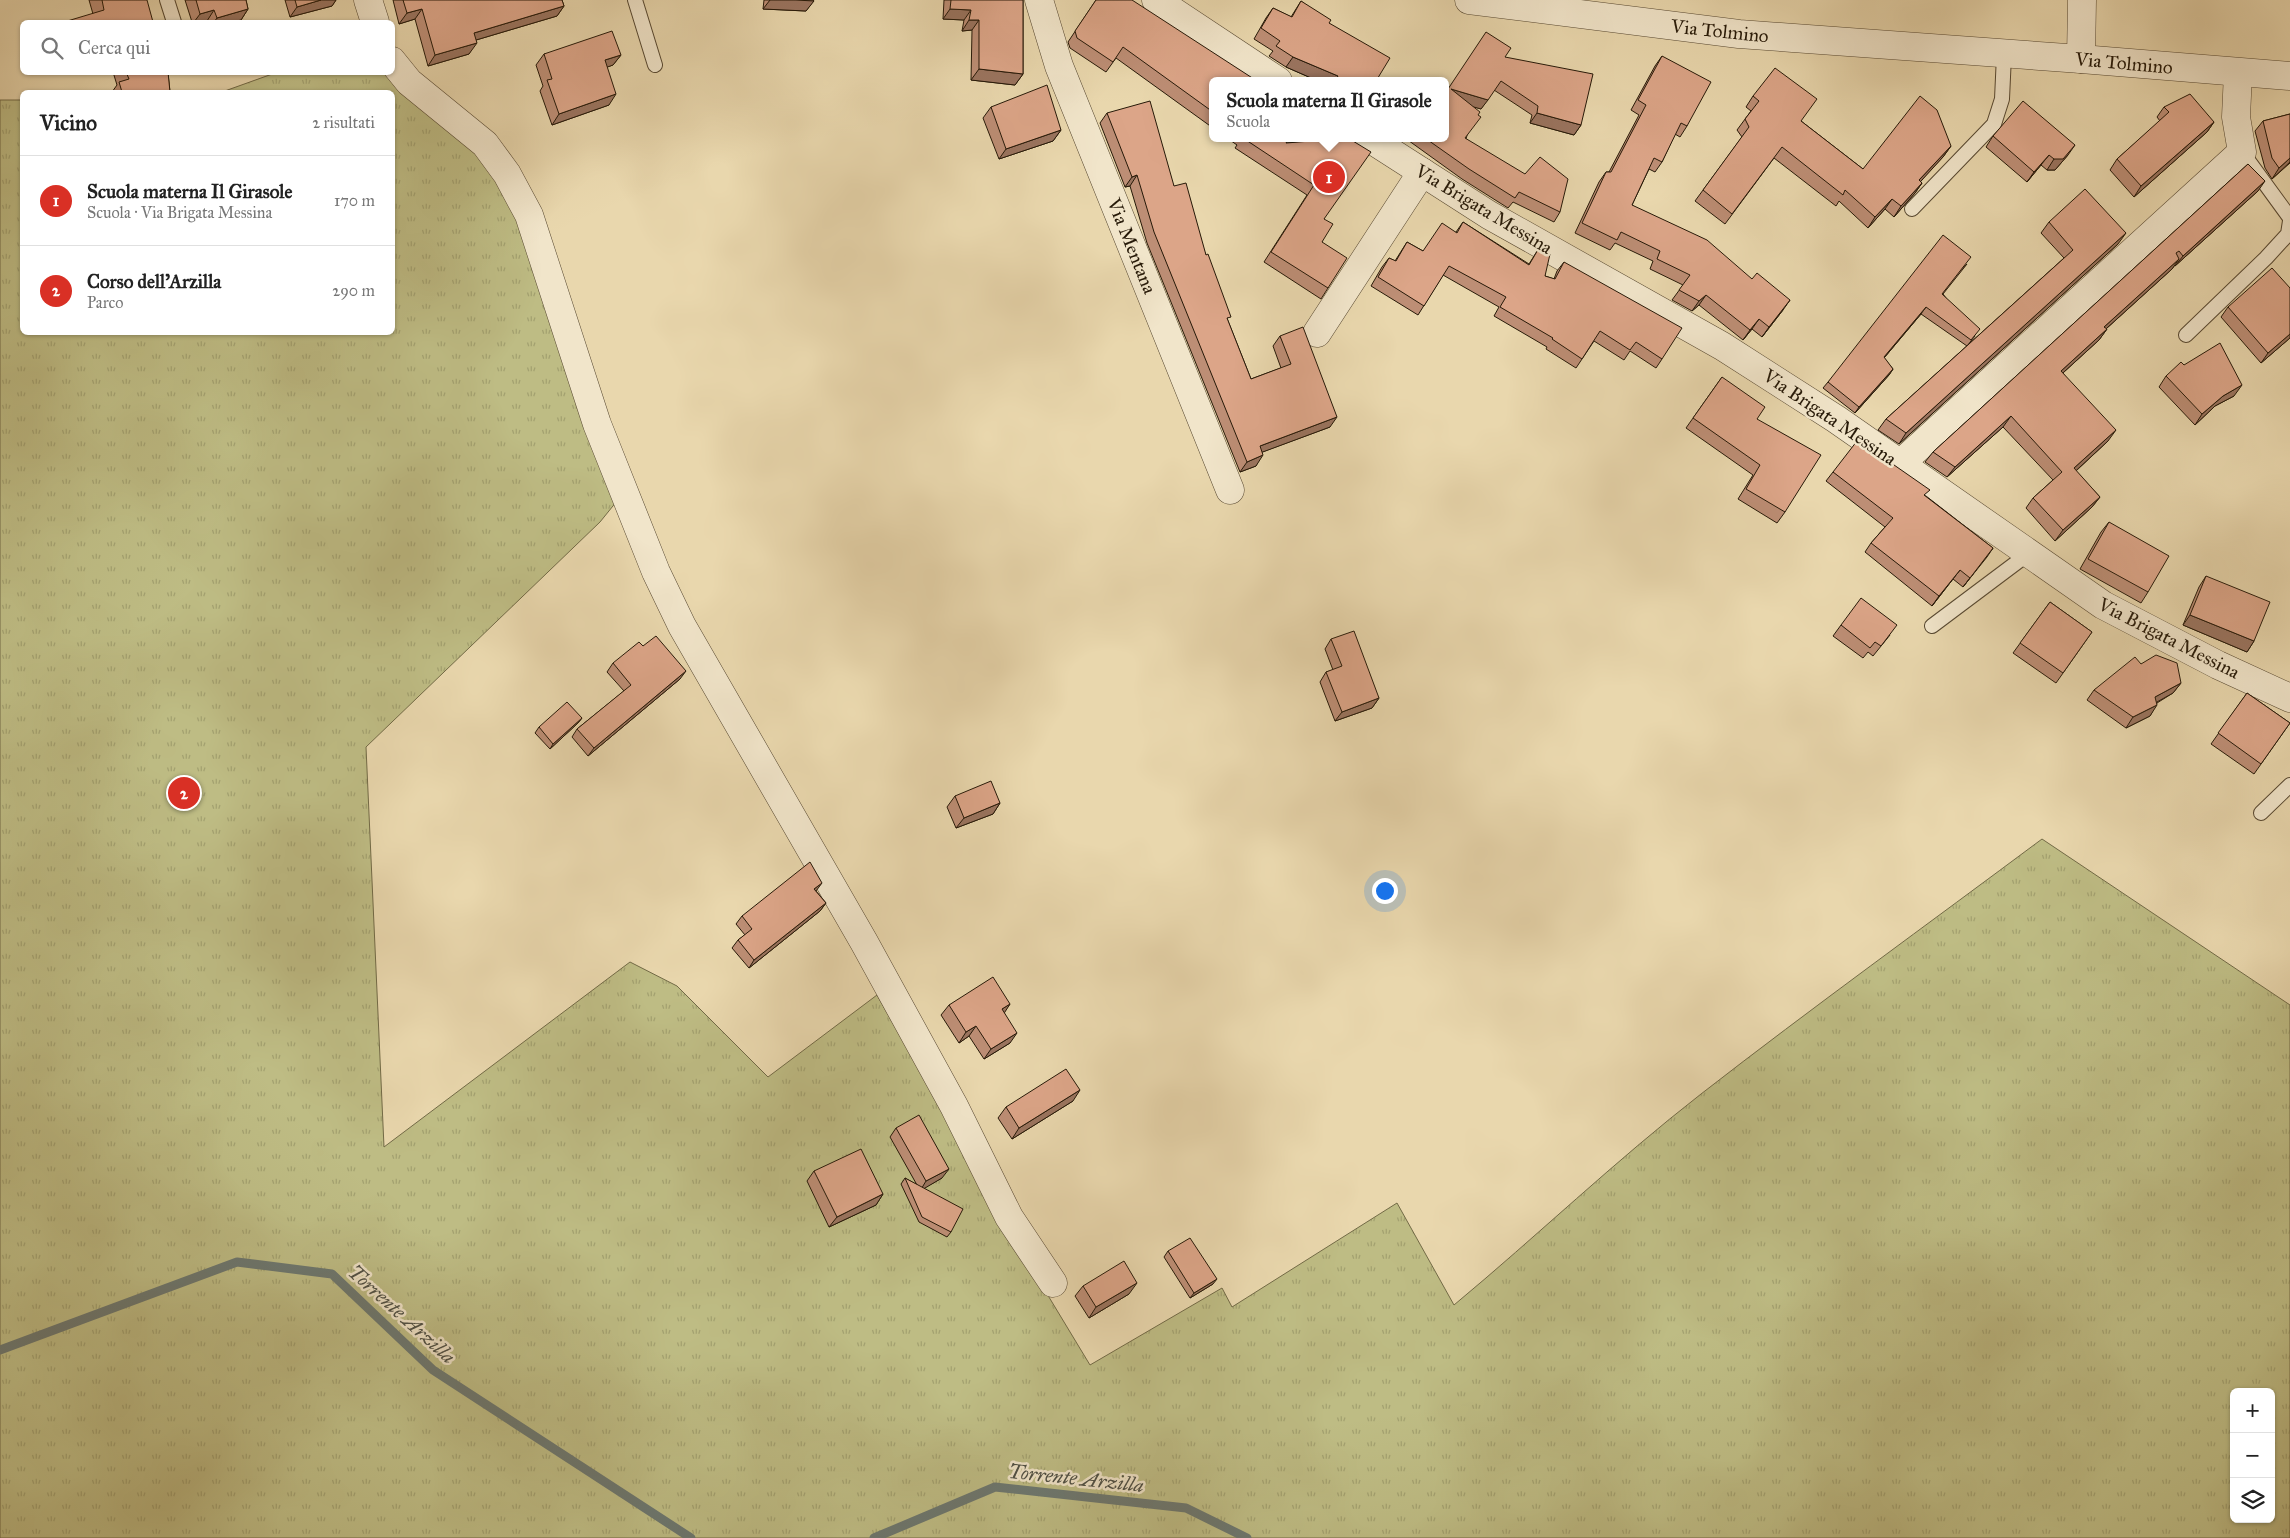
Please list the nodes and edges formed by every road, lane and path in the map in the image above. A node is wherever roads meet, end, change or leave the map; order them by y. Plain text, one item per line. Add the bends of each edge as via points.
1 (167, 0) edge
2 (368, 0) edge
3 (635, 0) edge
4 (1039, 0) edge
5 (1156, 0) edge
6 (1469, 0) edge
7 (2082, 0) edge
8 (173, 20) edge
9 (374, 20) edge
10 (2004, 54) junction
11 (2081, 59) junction
12 (395, 64) edge
13 (655, 65) dead end
14 (2238, 73) junction
15 (2290, 76) edge
16 (1272, 77) edge
17 (1375, 142) edge
18 (2242, 152) junction
19 (1422, 172) junction
20 (1912, 210) edge
21 (2290, 220) edge
22 (1317, 333) dead end
23 (2186, 335) dead end
24 (1900, 464) junction
25 (1230, 490) dead end
26 (2028, 554) junction
27 (1932, 626) dead end
28 (2290, 698) edge
29 (2290, 785) edge
30 (2262, 812) dead end
31 (1053, 1283) dead end

1 - 8 lane
2 - 9 street
3 - 13 lane
4 - 25 street, Via Mentana via 1060,66
5 - 16 street
6 - 10 street, Via Tolmino via 1739,34
7 - 11 street
10 - 11 street, Via Tolmino
10 - 20 lane via 2002,99 1994,124
11 - 14 street, Via Tolmino
12 - 31 street via 410,82 485,144 507,174 524,206 597,424 656,572 682,626 864,942 954,1106 1009,1217
14 - 15 street, Via Tolmino
14 - 18 street via 2236,117
17 - 19 street, Via Brigata Messina
18 - 21 lane
18 - 24 street
19 - 22 street
19 - 24 street, Via Brigata Messina via 1489,215 1722,346
21 - 23 lane via 2288,234 2272,252
24 - 26 street, Via Brigata Messina
26 - 27 lane
26 - 28 street, Via Brigata Messina via 2102,605
29 - 30 lane

